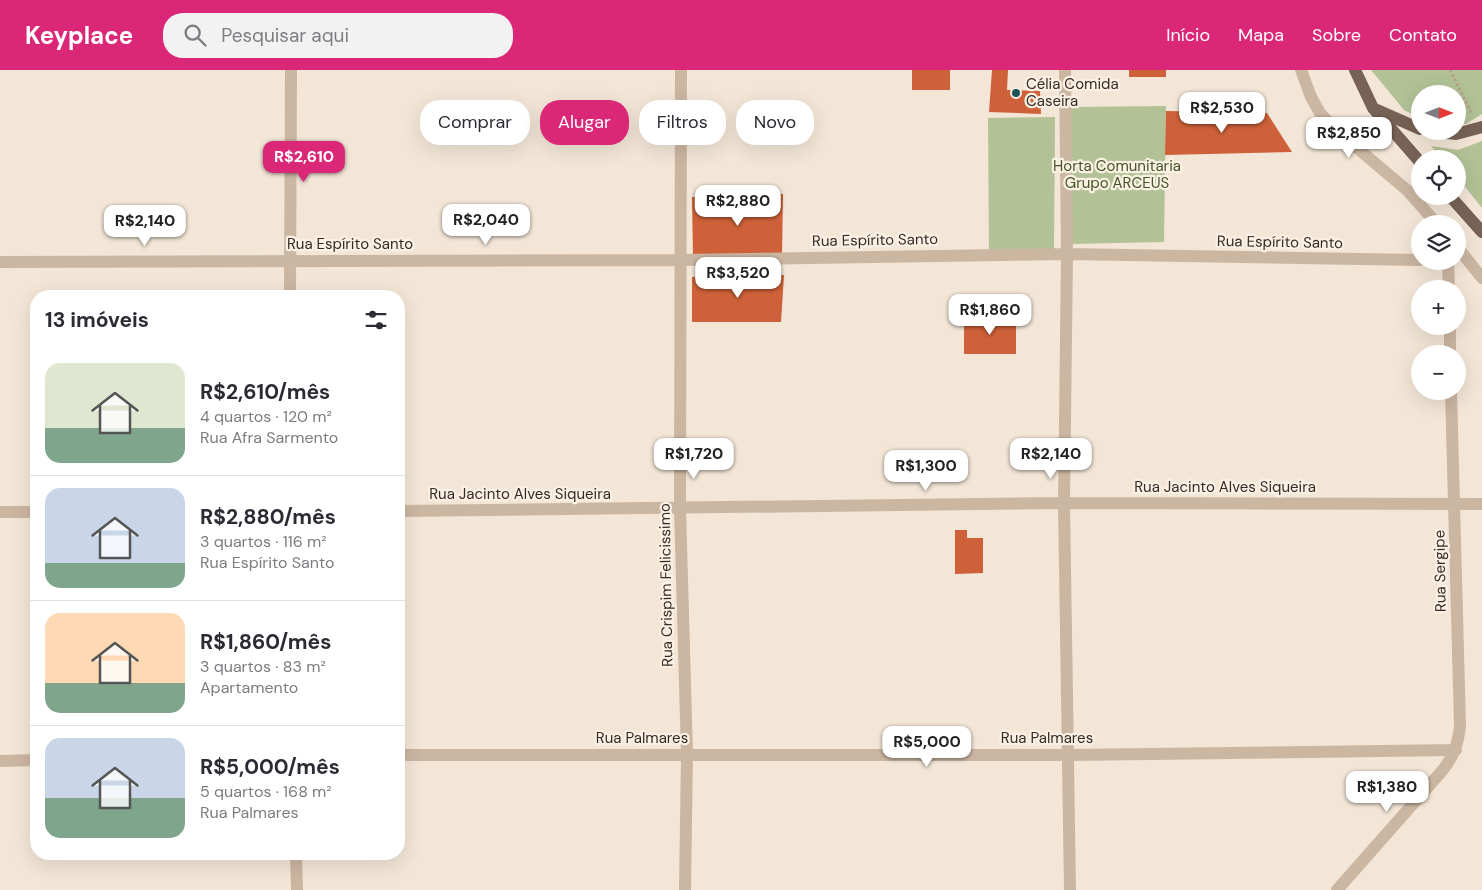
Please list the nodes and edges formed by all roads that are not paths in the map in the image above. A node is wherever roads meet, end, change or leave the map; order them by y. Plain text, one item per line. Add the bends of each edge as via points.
1 (291, 70) edge
2 (680, 70) edge
3 (1065, 70) edge
4 (1301, 70) edge
5 (1355, 70) edge
6 (1373, 108) junction
7 (1411, 125) edge
8 (1481, 128) edge
9 (1466, 132) edge
10 (1411, 152) edge
11 (1458, 205) edge
12 (1429, 215) edge
13 (1482, 232) edge
14 (1067, 254) junction
15 (290, 260) junction
16 (681, 260) junction
17 (1411, 260) edge
18 (0, 262) edge
19 (1466, 263) edge
20 (1482, 278) edge
21 (290, 290) edge
22 (1451, 400) edge
23 (1064, 503) junction
24 (1454, 504) junction
25 (1482, 504) edge
26 (680, 509) junction
27 (405, 511) edge
28 (0, 512) edge
29 (30, 512) edge
30 (1456, 750) junction
31 (687, 754) junction
32 (405, 755) edge
33 (1069, 755) junction
34 (0, 760) edge
35 (30, 760) edge
36 (296, 860) edge
37 (297, 890) edge
38 (686, 890) edge
39 (1070, 890) edge
40 (1337, 890) edge

1 - 15 street
2 - 16 street, Rua Crispim Felicissimo
3 - 14 street
4 - 12 street via 1320,113 1408,191
5 - 6 main road
6 - 7 main road
6 - 10 main road
8 - 9 main road
11 - 13 main road
14 - 16 street, Rua Espírito Santo
14 - 17 street, Rua Espírito Santo
14 - 23 street
15 - 16 street, Rua Espírito Santo
15 - 18 street, Rua Espírito Santo
15 - 21 street
16 - 26 street, Rua Crispim Felicissimo
19 - 20 street
22 - 24 street, Rua Sergipe
23 - 24 street, Rua Jacinto Alves Siqueira
23 - 26 street, Rua Jacinto Alves Siqueira
23 - 33 street
24 - 25 street, Rua Jacinto Alves Siqueira
24 - 30 street, Rua Sergipe via 1460,726
26 - 27 street, Rua Jacinto Alves Siqueira
26 - 31 street, Rua Crispim Felicissimo
28 - 29 street
30 - 33 street, Rua Palmares
30 - 40 street via 1442,771
31 - 32 street, Rua Palmares
31 - 33 street, Rua Palmares
31 - 38 street, Rua Crispim Felicissimo
33 - 39 street
34 - 35 street
36 - 37 street

